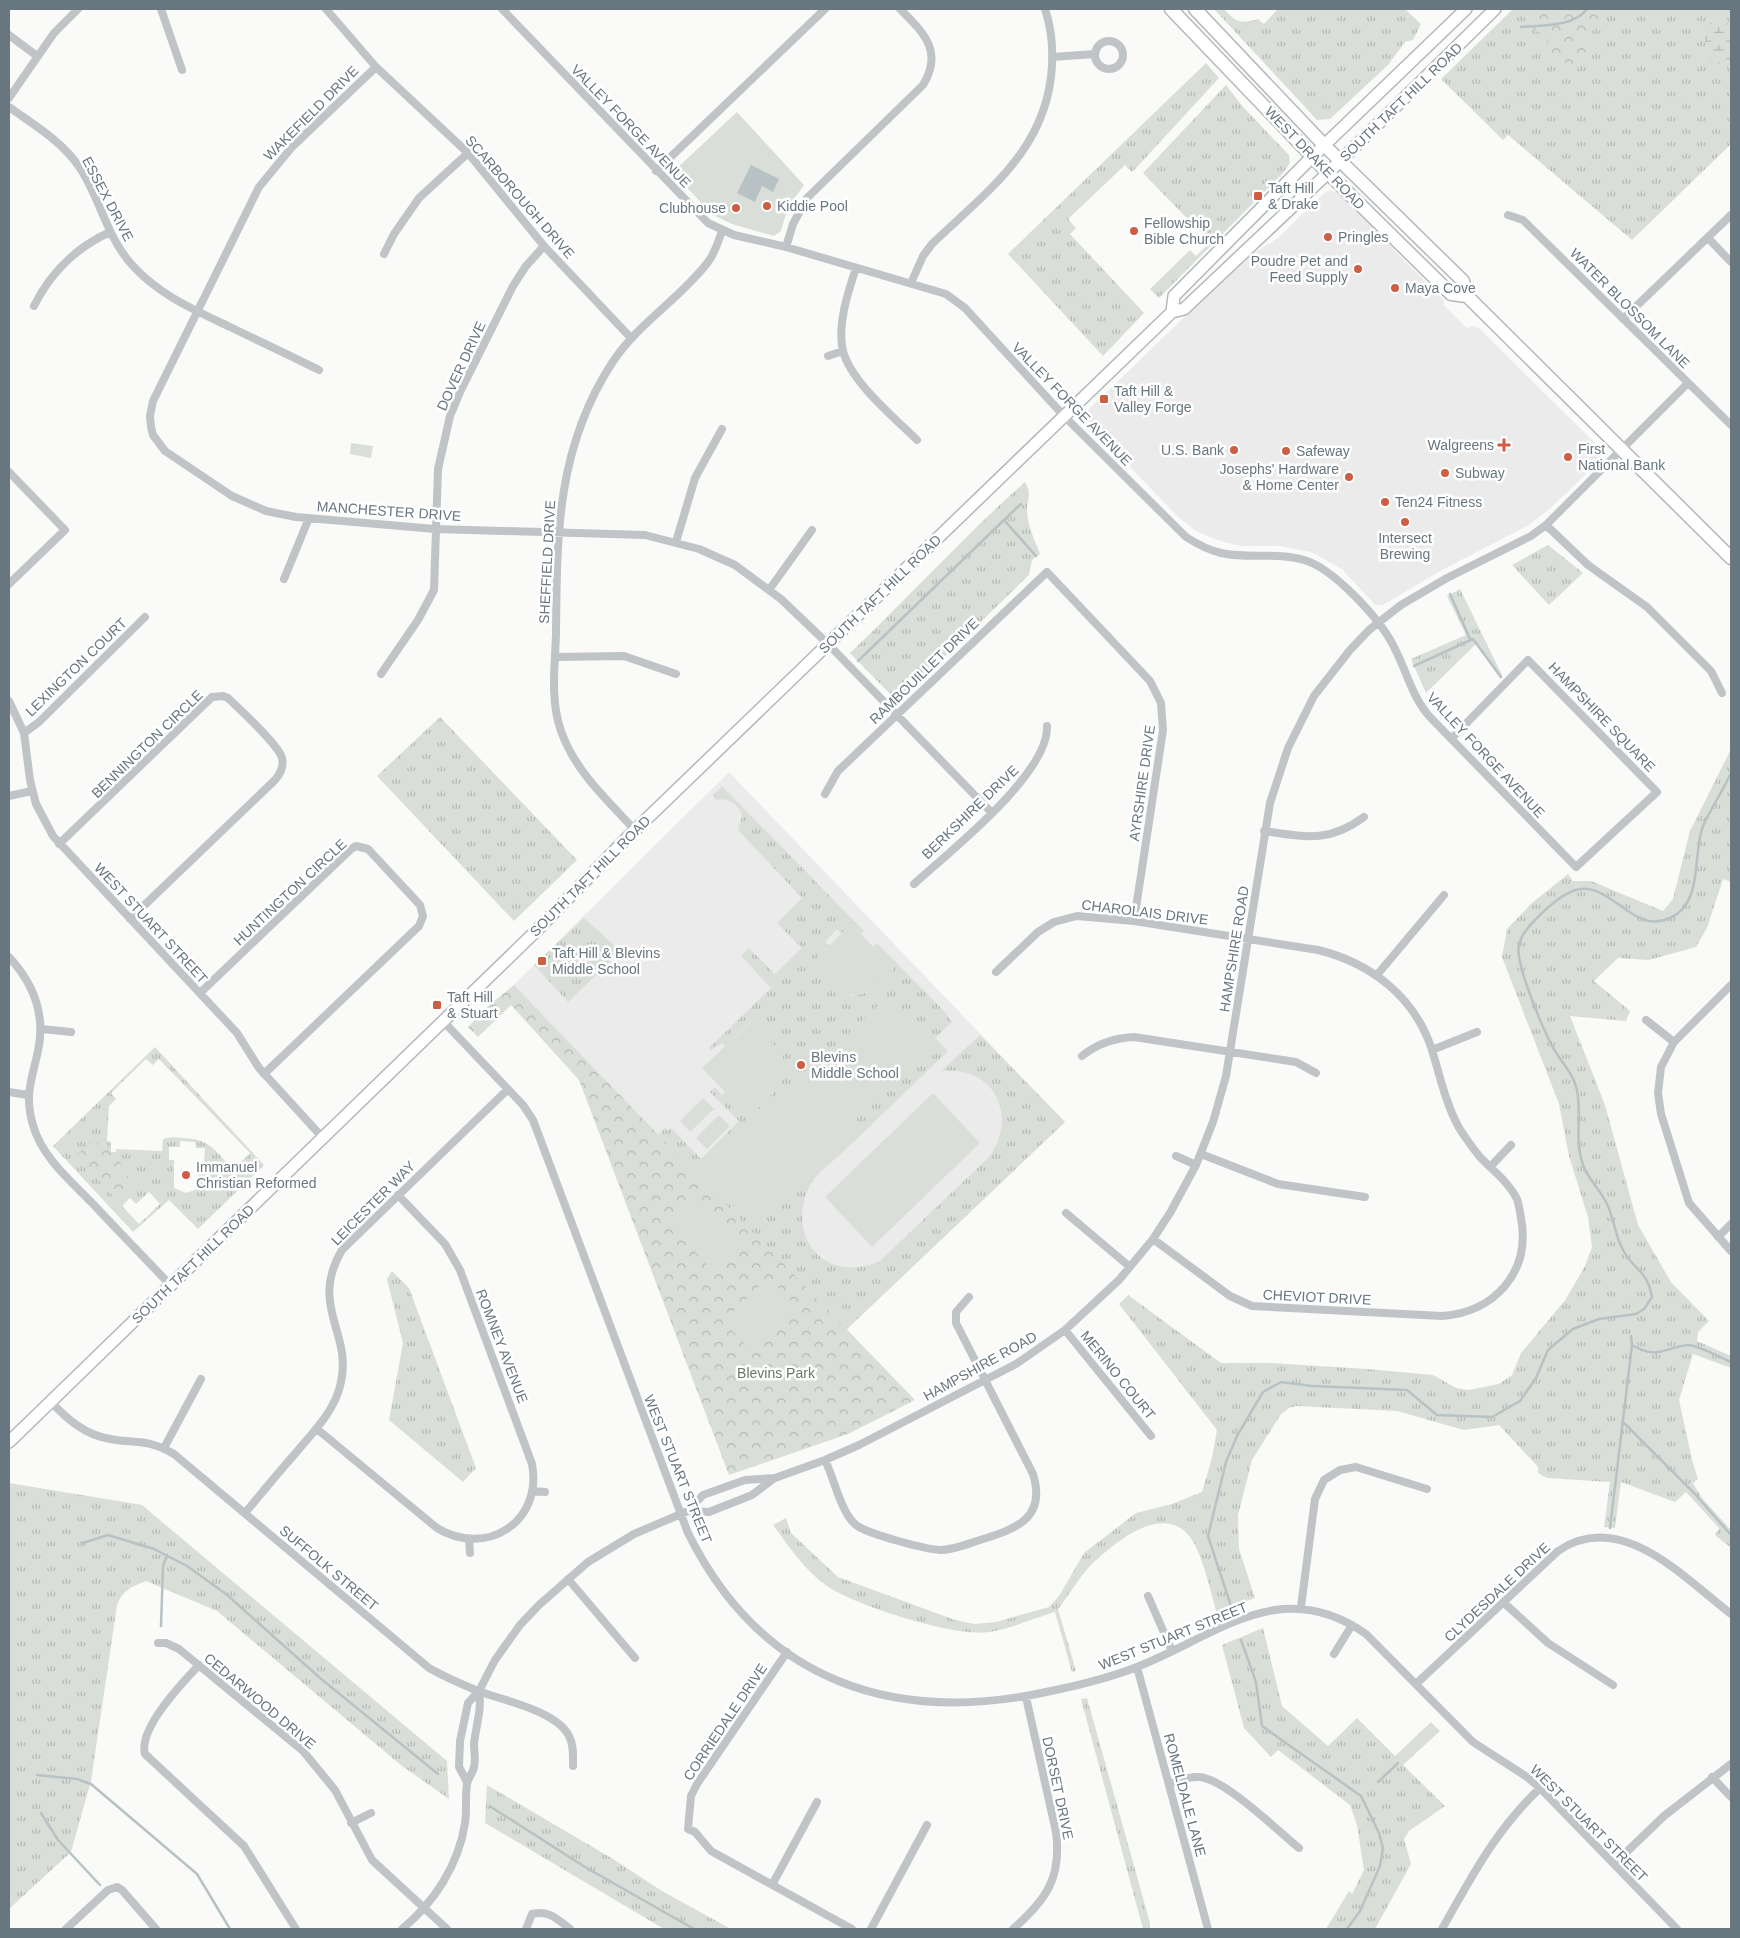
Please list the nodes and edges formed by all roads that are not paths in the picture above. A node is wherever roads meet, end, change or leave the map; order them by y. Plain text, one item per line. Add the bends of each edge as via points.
1 (78, 9) edge
2 (161, 9) edge
3 (326, 9) edge
4 (502, 9) edge
5 (825, 9) edge
6 (900, 9) edge
7 (1045, 9) edge
8 (1171, 9) edge
9 (1195, 9) edge
10 (1466, 9) edge
11 (1495, 9) edge
12 (9, 35) edge
13 (1094, 54) dead end
14 (37, 56) junction
15 (1052, 56) junction
16 (376, 67) junction
17 (182, 70) dead end
18 (9, 98) edge
19 (9, 106) edge
20 (1325, 146) junction
21 (468, 153) junction
22 (1312, 157) junction
23 (1340, 161) junction
24 (656, 171) junction
25 (1328, 173) junction
26 (1508, 215) dead end
27 (1731, 215) edge
28 (722, 231) junction
29 (110, 232) junction
30 (1708, 238) junction
31 (544, 246) junction
32 (786, 248) junction
33 (384, 254) dead end
34 (1731, 262) edge
35 (856, 268) junction
36 (911, 283) junction
37 (1467, 296) junction
38 (34, 306) dead end
39 (197, 311) junction
40 (1172, 312) junction
41 (1623, 319) junction
42 (631, 338) junction
43 (843, 351) junction
44 (828, 356) dead end
45 (319, 370) dead end
46 (1688, 383) junction
47 (1064, 416) junction
48 (1731, 425) edge
49 (722, 430) dead end
50 (917, 440) dead end
51 (1622, 451) junction
52 (9, 472) edge
53 (309, 518) junction
54 (1546, 525) junction
55 (435, 529) junction
56 (812, 530) dead end
57 (558, 532) junction
58 (676, 542) junction
59 (1731, 558) edge
60 (1048, 572) joint
61 (284, 579) dead end
62 (9, 584) edge
63 (770, 590) junction
64 (145, 617) dead end
65 (1377, 623) junction
66 (828, 644) junction
67 (556, 657) junction
68 (381, 674) dead end
69 (676, 674) dead end
70 (1722, 693) dead end
71 (9, 701) edge
72 (897, 714) junction
73 (1047, 726) dead end
74 (24, 733) junction
75 (1452, 739) junction
76 (32, 791) junction
77 (825, 794) dead end
78 (9, 796) edge
79 (991, 812) junction
80 (1364, 817) dead end
81 (635, 830) junction
82 (1264, 831) junction
83 (59, 844) junction
84 (1576, 867) joint
85 (914, 884) dead end
86 (1444, 895) dead end
87 (130, 919) junction
88 (1134, 921) junction
89 (1250, 939) junction
90 (9, 957) edge
91 (996, 972) dead end
92 (1377, 975) junction
93 (1731, 985) edge
94 (200, 993) junction
95 (442, 1020) junction
96 (1646, 1020) dead end
97 (42, 1029) junction
98 (71, 1032) dead end
99 (1477, 1032) dead end
100 (1674, 1042) junction
101 (1432, 1050) junction
102 (1230, 1051) junction
103 (1082, 1056) dead end
104 (1316, 1073) dead end
105 (264, 1074) junction
106 (508, 1089) junction
107 (9, 1092) edge
108 (28, 1096) junction
109 (323, 1138) junction
110 (1511, 1145) dead end
111 (1201, 1154) junction
112 (1176, 1156) dead end
113 (1196, 1165) junction
114 (1491, 1166) junction
115 (398, 1195) junction
116 (1365, 1197) dead end
117 (1066, 1213) dead end
118 (1731, 1224) edge
119 (1718, 1237) junction
120 (1152, 1239) junction
121 (1731, 1251) edge
122 (1130, 1267) junction
123 (171, 1286) junction
124 (1497, 1295) joint
125 (969, 1297) dead end
126 (1065, 1330) junction
127 (201, 1378) dead end
128 (985, 1379) junction
129 (51, 1402) junction
130 (317, 1429) junction
131 (1151, 1436) dead end
132 (9, 1442) edge
133 (164, 1448) junction
134 (825, 1460) junction
135 (775, 1478) junction
136 (1427, 1489) dead end
137 (532, 1491) junction
138 (545, 1492) dead end
139 (684, 1512) junction
140 (244, 1513) junction
141 (469, 1539) junction
142 (470, 1553) dead end
143 (568, 1579) junction
144 (1148, 1596) dead end
145 (1503, 1602) junction
146 (1301, 1607) junction
147 (1731, 1614) edge
148 (1352, 1625) junction
149 (158, 1643) dead end
150 (1172, 1651) junction
151 (787, 1652) junction
152 (1334, 1654) dead end
153 (636, 1658) dead end
154 (198, 1665) junction
155 (1137, 1667) junction
156 (1416, 1684) junction
157 (1613, 1685) dead end
158 (479, 1691) junction
159 (1026, 1696) junction
160 (1731, 1764) edge
161 (573, 1766) dead end
162 (1712, 1777) junction
163 (467, 1782) junction
164 (1169, 1784) junction
165 (1540, 1788) junction
166 (1731, 1797) edge
167 (817, 1802) dead end
168 (372, 1813) dead end
169 (351, 1823) junction
170 (927, 1825) dead end
171 (1299, 1848) dead end
172 (1614, 1864) junction
173 (772, 1885) junction
174 (424, 1908) junction
175 (1022, 1922) junction
176 (66, 1929) edge
177 (156, 1929) edge
178 (296, 1929) edge
179 (402, 1929) edge
180 (447, 1929) edge
181 (526, 1929) edge
182 (570, 1929) edge
183 (852, 1929) edge
184 (871, 1929) edge
185 (1013, 1929) edge
186 (1028, 1929) edge
187 (1208, 1929) edge
188 (1442, 1929) edge
189 (1677, 1929) edge

1 - 14 street
2 - 17 street
3 - 16 street, SCARBOROUGH DRIVE
4 - 24 street, VALLEY FORGE AVENUE
5 - 24 street
6 - 32 street via 929,43 932,61 927,78 807,198 792,224
7 - 15 street
8 - 22 main road, WEST DRAKE ROAD
9 - 20 main road, WEST DRAKE ROAD
10 - 20 main road, SOUTH TAFT HILL ROAD
11 - 23 main road, SOUTH TAFT HILL ROAD
12 - 14 street
13 - 15 street
14 - 18 street
15 - 36 street via 1049,93 1031,140 1009,170 932,244
16 - 21 street, SCARBOROUGH DRIVE
16 - 39 street, WAKEFIELD DRIVE via 292,146 268,175 249,205
19 - 29 street, ESSEX DRIVE via 68,151 88,182
20 - 22 main road, SOUTH TAFT HILL ROAD
20 - 23 main road, WEST DRAKE ROAD
21 - 31 street, SCARBOROUGH DRIVE
21 - 33 street via 419,198
22 - 25 main road, WEST DRAKE ROAD
22 - 40 main road, SOUTH TAFT HILL ROAD via 1174,296
23 - 25 main road, SOUTH TAFT HILL ROAD
23 - 37 main road, WEST DRAKE ROAD via 1463,280
24 - 28 street, VALLEY FORGE AVENUE via 708,223
25 - 37 main road, WEST DRAKE ROAD via 1451,294
25 - 40 main road, SOUTH TAFT HILL ROAD via 1184,309
26 - 41 street, WATER BLOSSOM LANE via 1523,220
27 - 30 street
28 - 32 street, VALLEY FORGE AVENUE
28 - 42 street, SHEFFIELD DRIVE via 707,263
29 - 38 street via 81,248 59,268
29 - 39 street, ESSEX DRIVE via 120,250 145,278
30 - 34 street
30 - 41 street
31 - 42 street, SCARBOROUGH DRIVE
31 - 55 street, DOVER DRIVE via 513,286 460,390 450,416 438,469
32 - 35 street, VALLEY FORGE AVENUE
35 - 36 street, VALLEY FORGE AVENUE
35 - 43 street via 842,325
36 - 47 street, VALLEY FORGE AVENUE via 946,294 965,308
37 - 51 main road, WEST DRAKE ROAD
39 - 45 street, ESSEX DRIVE
39 - 53 street, MANCHESTER DRIVE via 153,401 150,416 153,435 165,450 232,496 266,510
40 - 47 main road, SOUTH TAFT HILL ROAD
41 - 46 street, WATER BLOSSOM LANE
42 - 57 street, SHEFFIELD DRIVE via 599,384 580,423 565,475
43 - 44 street
43 - 50 street via 869,390
46 - 48 street, WATER BLOSSOM LANE
46 - 51 street, HAMPSHIRE ROAD
47 - 65 street, VALLEY FORGE AVENUE via 1186,537 1222,553 1291,556 1317,565 1339,580
47 - 66 main road, SOUTH TAFT HILL ROAD
49 - 58 street via 695,478
51 - 54 street, HAMPSHIRE ROAD
51 - 59 main road, WEST DRAKE ROAD
52 - 62 street via 65,530
53 - 55 street, MANCHESTER DRIVE
53 - 61 street
54 - 65 street, HAMPSHIRE ROAD via 1505,550 1421,592
54 - 70 street via 1588,566 1647,607 1711,671
55 - 57 street, MANCHESTER DRIVE
55 - 68 street, DOVER DRIVE via 437,566 434,590
56 - 63 street
57 - 58 street, MANCHESTER DRIVE via 645,535
57 - 67 street, SHEFFIELD DRIVE
58 - 63 street, MANCHESTER DRIVE via 735,564
60 - 72 street, RAMBOUILLET DRIVE
60 - 88 street, AYRSHIRE DRIVE via 1142,670 1161,703 1163,730
63 - 66 street, MANCHESTER DRIVE
64 - 74 street, LEXINGTON COURT
65 - 75 street, VALLEY FORGE AVENUE via 1392,642 1420,706
65 - 82 street, HAMPSHIRE ROAD via 1350,650 1314,696 1279,772
66 - 72 street, MANCHESTER DRIVE
66 - 81 main road, SOUTH TAFT HILL ROAD
67 - 69 street via 624,656
67 - 81 street, SHEFFIELD DRIVE via 556,712 568,750 582,772
71 - 74 street, WEST STUART STREET
72 - 77 street, RAMBOUILLET DRIVE via 838,771
72 - 79 street, MANCHESTER DRIVE
73 - 79 street, BERKSHIRE DRIVE via 1047,737 1034,766
74 - 76 street, WEST STUART STREET
75 - 84 street, VALLEY FORGE AVENUE
75 - 84 street, HAMPSHIRE SQUARE via 1528,660 1657,792
76 - 78 street
76 - 83 street, WEST STUART STREET via 43,819
79 - 85 street, BERKSHIRE DRIVE
80 - 82 street via 1328,836 1300,837
81 - 95 main road, SOUTH TAFT HILL ROAD via 533,934
82 - 89 street, HAMPSHIRE ROAD
83 - 87 street, WEST STUART STREET
83 - 87 street, BENNINGTON CIRCLE via 212,698 228,698 278,750 283,763 275,780
86 - 92 street
87 - 94 street, WEST STUART STREET
88 - 89 street, CHAROLAIS DRIVE
88 - 91 street, CHAROLAIS DRIVE via 1091,916 1059,920 1038,932
89 - 92 street, CHAROLAIS DRIVE via 1334,954
89 - 102 street, HAMPSHIRE ROAD
90 - 97 street via 34,993
92 - 101 street, CHAROLAIS DRIVE via 1410,1007
93 - 100 street
94 - 105 street, WEST STUART STREET via 237,1034
94 - 105 street, HUNTINGTON CIRCLE via 356,846 368,849 420,905 423,916 419,926
95 - 106 street, WEST STUART STREET
95 - 109 main road, SOUTH TAFT HILL ROAD
96 - 100 street
97 - 98 street
97 - 108 street
99 - 101 street
100 - 119 street via 1666,1054 1659,1078 1661,1114 1689,1203
101 - 114 street, CHAROLAIS DRIVE via 1449,1109 1468,1141
102 - 103 street via 1122,1038 1102,1043
102 - 104 street via 1296,1062
102 - 111 street, HAMPSHIRE ROAD via 1213,1122
105 - 109 street, WEST STUART STREET
106 - 115 street, LEICESTER WAY
106 - 139 street, WEST STUART STREET via 523,1105 540,1134
107 - 108 street
108 - 123 street via 33,1125 44,1150
109 - 123 main road, SOUTH TAFT HILL ROAD
110 - 114 street
111 - 113 street, HAMPSHIRE ROAD
111 - 116 street via 1278,1184
112 - 113 street
113 - 120 street, HAMPSHIRE ROAD
114 - 124 street, CHAROLAIS DRIVE via 1518,1201 1523,1233 1517,1267
115 - 130 street, LEICESTER WAY via 350,1240 334,1266 329,1305 342,1349 343,1369 337,1396
115 - 137 street, ROMNEY AVENUE via 445,1244 460,1270 532,1464
117 - 122 street
118 - 119 street
119 - 121 street
120 - 122 street, HAMPSHIRE ROAD
120 - 124 street, CHEVIOT DRIVE via 1230,1296 1252,1306 1442,1316 1469,1311
122 - 126 street, HAMPSHIRE ROAD via 1107,1293
123 - 129 main road, SOUTH TAFT HILL ROAD
125 - 128 street via 956,1312 956,1323
126 - 128 street, HAMPSHIRE ROAD via 1016,1364
126 - 131 street, MERINO COURT
127 - 133 street
128 - 134 street, HAMPSHIRE ROAD
128 - 134 street via 1037,1485 1032,1511 1012,1530 942,1550 870,1532 849,1518
129 - 132 main road, SOUTH TAFT HILL ROAD
129 - 133 street, SUFFOLK STREET via 64,1416 90,1433
130 - 140 street, LEICESTER WAY
130 - 141 street via 437,1528 458,1538
133 - 140 street, SUFFOLK STREET
134 - 135 street, HAMPSHIRE ROAD
135 - 139 street, HAMPSHIRE ROAD via 752,1495 709,1512
135 - 139 street, HAMPSHIRE ROAD via 745,1480 703,1495
136 - 146 street via 1356,1467 1340,1470 1324,1480 1315,1498
137 - 138 street
137 - 141 street, ROMNEY AVENUE via 526,1509 515,1522 490,1537
139 - 143 street, HAMPSHIRE ROAD via 612,1546
139 - 151 street, WEST STUART STREET via 700,1557 725,1593 759,1630
140 - 158 street, SUFFOLK STREET via 429,1668
141 - 142 street
143 - 153 street
143 - 158 street, HAMPSHIRE ROAD via 507,1641
144 - 150 street
145 - 147 street, CLYDESDALE DRIVE via 1570,1544 1583,1539 1607,1538 1622,1539 1644,1548
145 - 156 street, CLYDESDALE DRIVE
145 - 157 street via 1548,1643
146 - 148 street, WEST STUART STREET via 1325,1612
146 - 150 street, WEST STUART STREET via 1267,1611 1243,1619
148 - 152 street
148 - 156 street, WEST STUART STREET via 1379,1646
149 - 154 street, CEDARWOOD DRIVE via 173,1645
150 - 155 street, WEST STUART STREET
151 - 159 street, WEST STUART STREET via 849,1685 896,1699 954,1704
151 - 173 street, CORRIEDALE DRIVE via 697,1784 690,1806 688,1829 695,1832 703,1844
154 - 169 street, CEDARWOOD DRIVE via 303,1751 335,1790
154 - 178 street via 165,1704 146,1737 145,1754 244,1846
155 - 159 street, WEST STUART STREET
155 - 164 street, ROMELDALE LANE
156 - 165 street, WEST STUART STREET via 1473,1742 1527,1776
158 - 161 street, SUFFOLK STREET via 544,1715 561,1726 573,1745
158 - 163 street, HAMPSHIRE ROAD via 481,1709 474,1744 474,1767
158 - 163 street, HAMPSHIRE ROAD via 468,1703 460,1741 459,1767
159 - 175 street, DORSET DRIVE via 1058,1854 1048,1891
160 - 162 street
162 - 166 street
162 - 172 street via 1664,1816
163 - 174 street, HAMPSHIRE ROAD via 462,1839 447,1875
164 - 171 street via 1191,1777 1218,1783
164 - 187 street, ROMELDALE LANE
165 - 172 street, WEST STUART STREET
165 - 188 street via 1518,1809 1490,1847
167 - 173 street
168 - 169 street
169 - 174 street, CEDARWOOD DRIVE via 372,1860
170 - 184 street
172 - 189 street, WEST STUART STREET
173 - 183 street, CORRIEDALE DRIVE
174 - 179 street, HAMPSHIRE ROAD
174 - 180 street, CEDARWOOD DRIVE
175 - 185 street, DORSET DRIVE
175 - 186 street
176 - 177 street via 108,1890 116,1887
181 - 182 street via 532,1914 543,1912 551,1914

